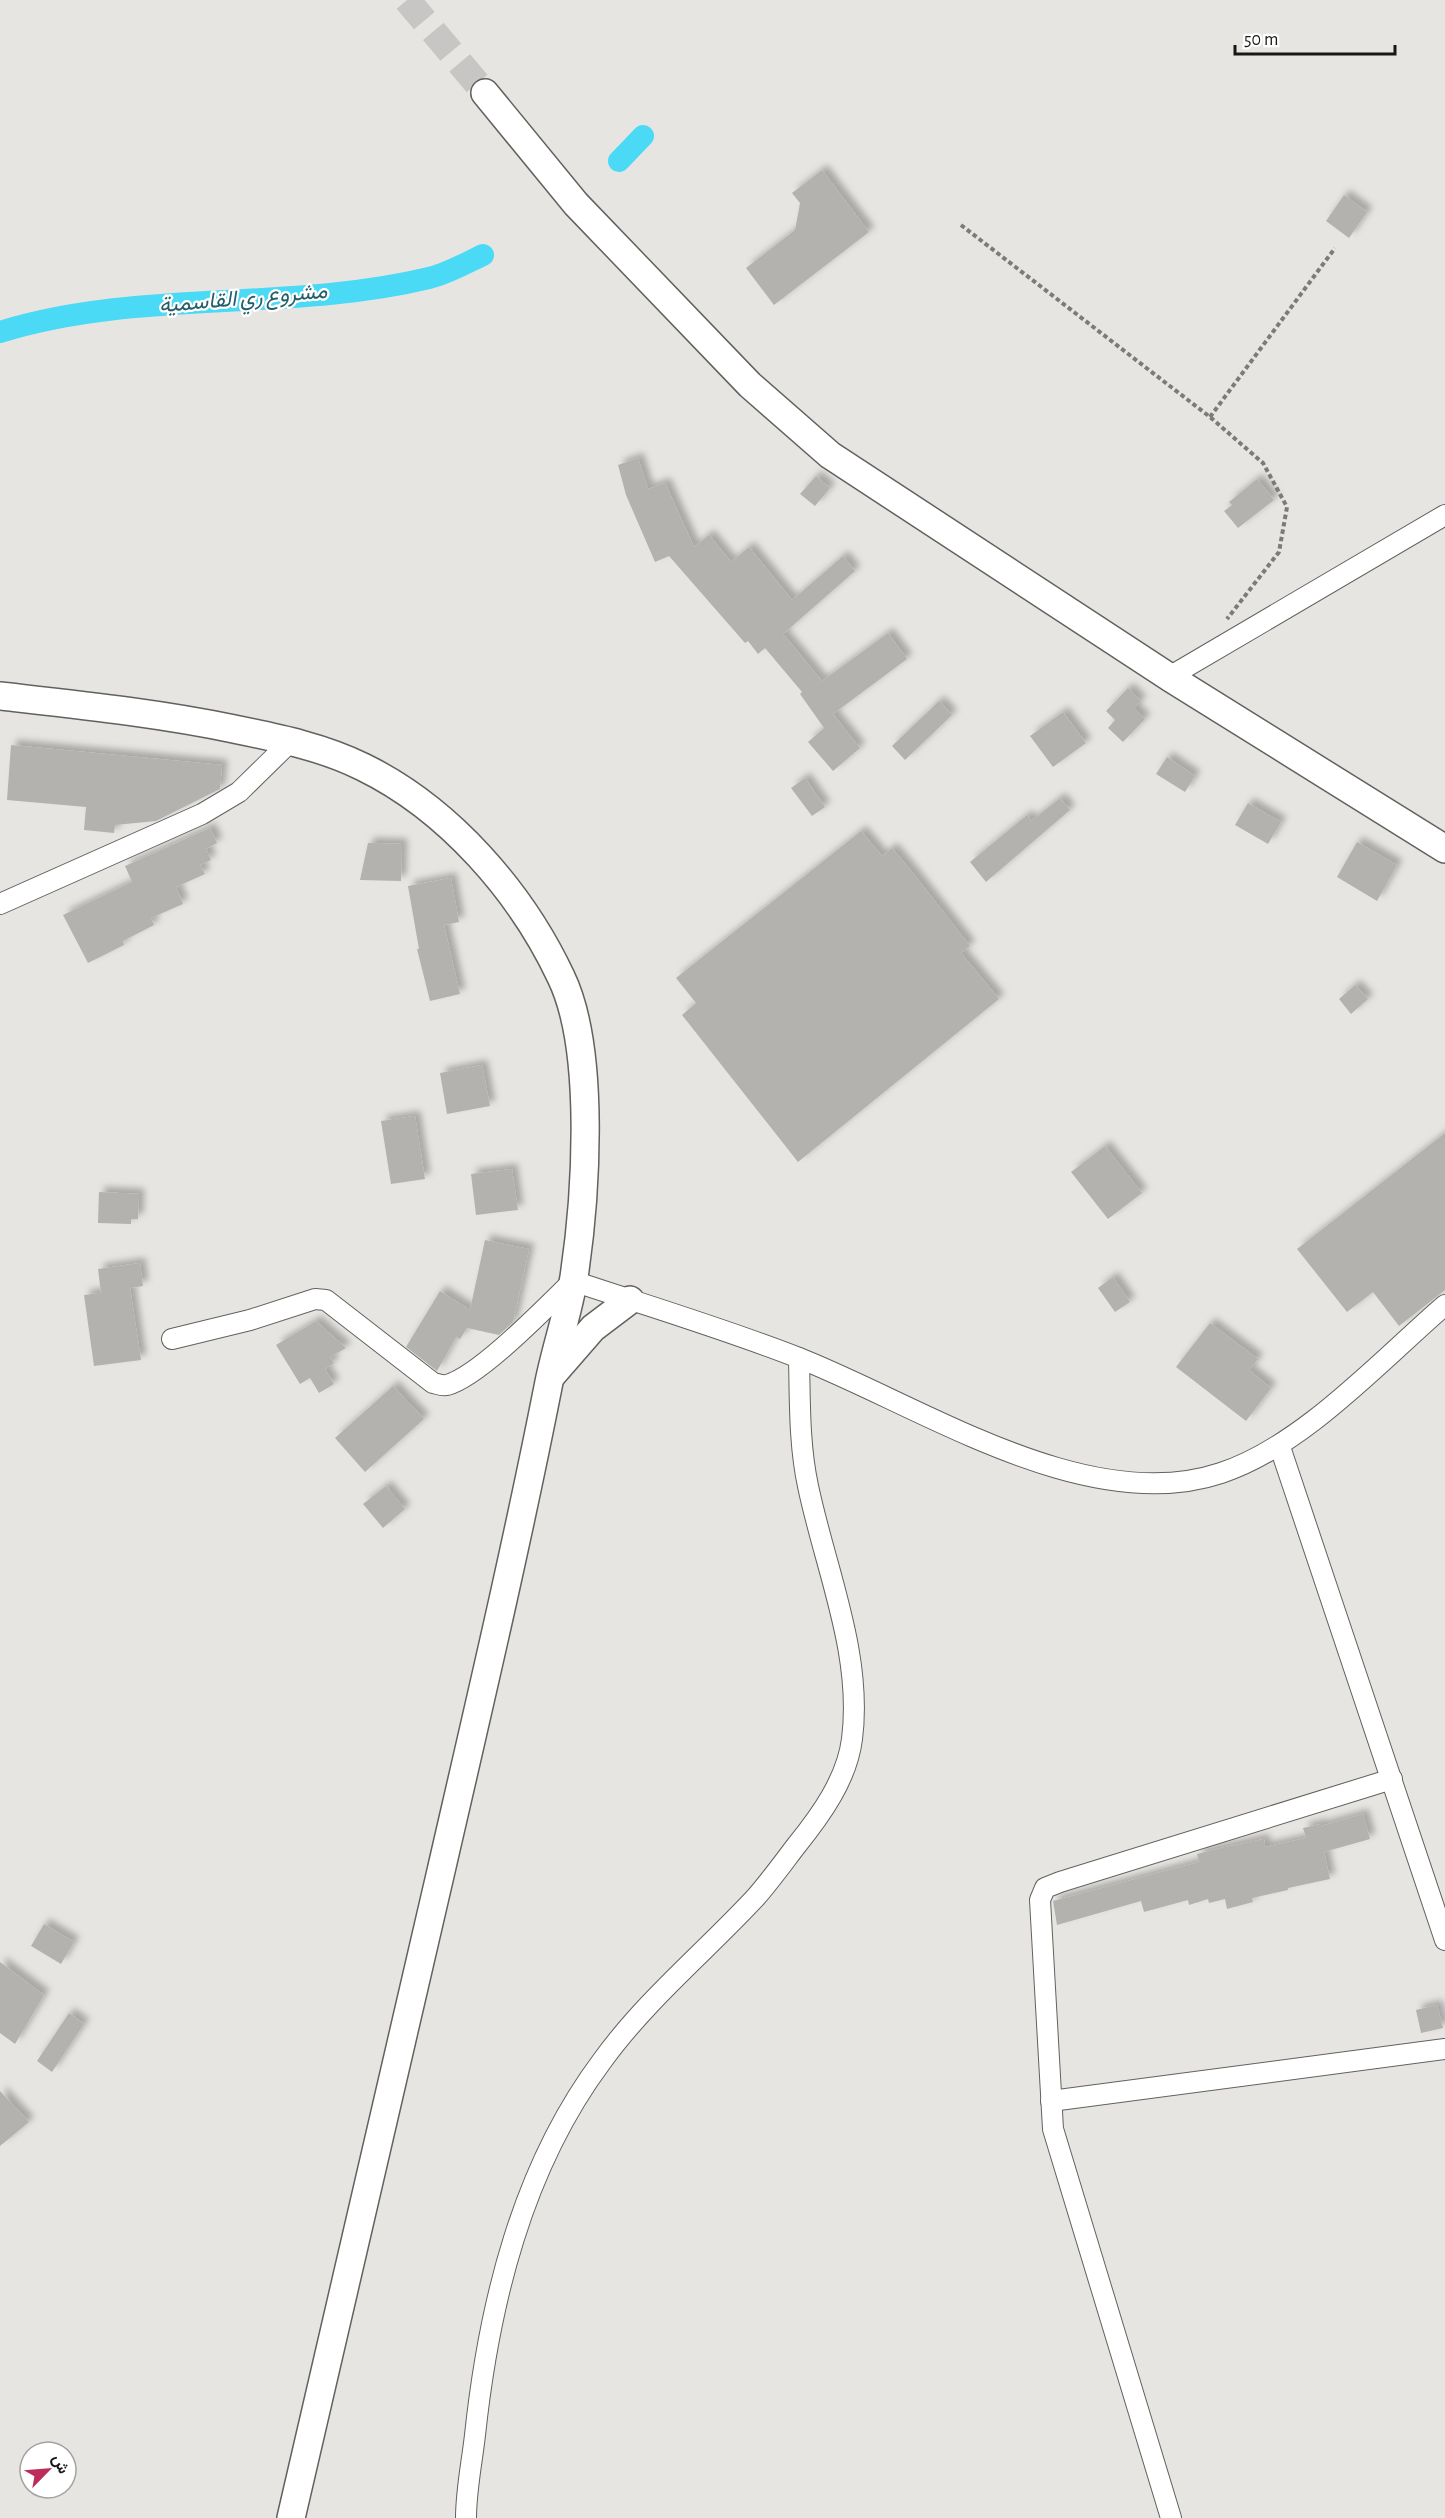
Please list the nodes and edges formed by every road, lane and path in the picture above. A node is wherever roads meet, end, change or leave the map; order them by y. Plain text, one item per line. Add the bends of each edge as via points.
1 (486, 93) tunnel mouth
2 (961, 225) dead end
3 (1335, 248) dead end
4 (1210, 417) junction
5 (1445, 515) edge
6 (1212, 652) junction
7 (1169, 677) junction
8 (0, 696) edge
9 (291, 741) junction
10 (1445, 849) edge
11 (0, 904) edge
12 (573, 1281) junction
13 (630, 1300) junction
14 (1445, 1305) edge
15 (172, 1339) dead end
16 (799, 1358) junction
17 (549, 1380) junction
18 (1280, 1447) junction
19 (1392, 1779) junction
20 (1445, 1940) edge
21 (1445, 2049) edge
22 (1051, 2101) junction
23 (291, 2518) edge
24 (466, 2518) edge
25 (1171, 2518) edge

1 - 7 main road via 584,213 750,385 831,455
2 - 4 path
3 - 4 path
4 - 6 path via 1263,463 1287,507 1279,552 1231,611
5 - 6 street
6 - 7 street
7 - 10 main road
8 - 9 main road via 171,716
9 - 11 street via 239,792 202,814
9 - 12 main road via 362,766 447,825 490,868 531,922 564,981 581,1039 584,1183
12 - 13 street
12 - 15 street via 509,1342 458,1381 444,1386 433,1383 326,1300 315,1299
12 - 17 main road
13 - 16 street
13 - 17 main road via 593,1328
14 - 18 street
16 - 18 street via 1024,1457 1123,1483 1170,1483 1221,1474
16 - 24 street via 801,1442 807,1484 843,1627 853,1688 852,1739 842,1776 813,1825 757,1895 674,1978 601,2061 563,2123 529,2193 501,2281 479,2396
17 - 23 main road via 495,1636
18 - 19 street
19 - 20 street
19 - 22 street via 1045,1888 1040,1900
21 - 22 street
22 - 25 street via 1060,2156

